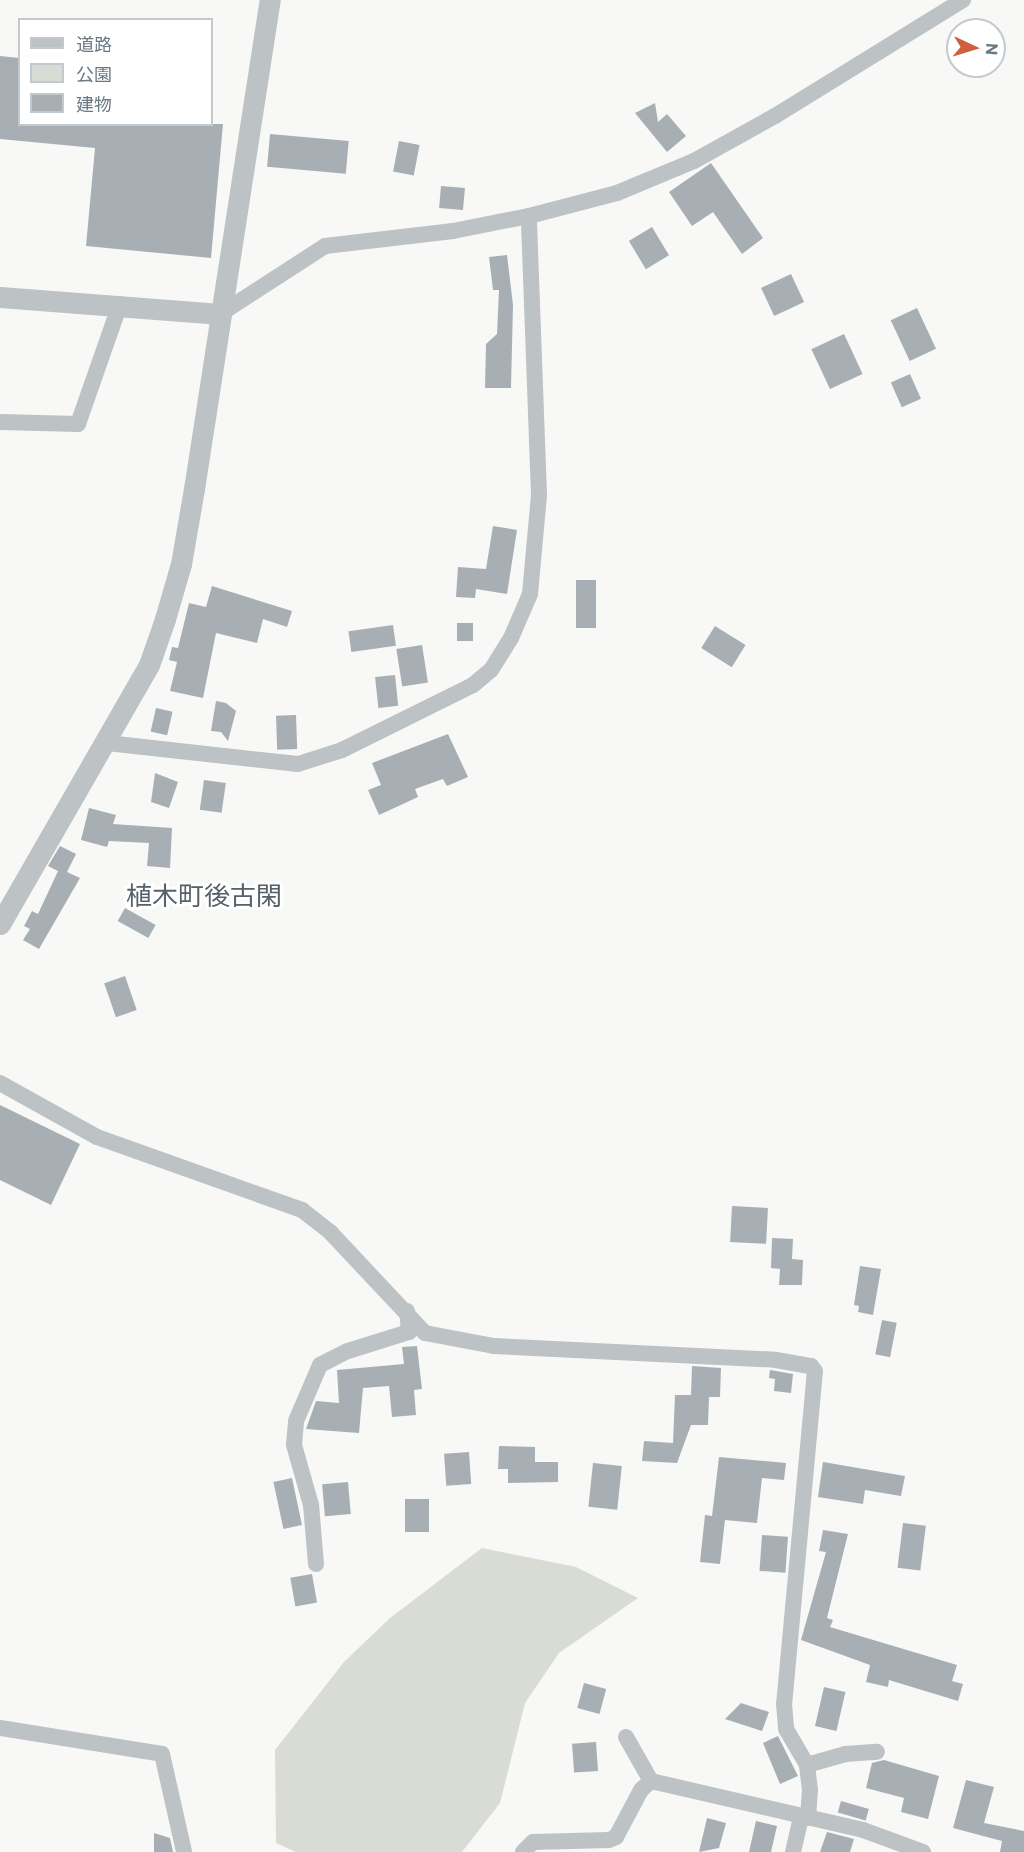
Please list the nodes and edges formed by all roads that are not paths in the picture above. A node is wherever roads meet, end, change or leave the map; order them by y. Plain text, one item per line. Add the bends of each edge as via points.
1 (270, 0) edge
2 (963, 0) edge
3 (529, 216) junction
4 (0, 297) edge
5 (120, 304) junction
6 (220, 314) junction
7 (0, 422) edge
8 (107, 743) junction
9 (0, 924) edge
10 (0, 1083) edge
11 (407, 1310) junction
12 (316, 1564) dead end
13 (0, 1728) edge
14 (626, 1737) dead end
15 (877, 1752) dead end
16 (807, 1765) junction
17 (651, 1781) junction
18 (805, 1817) junction
19 (184, 1852) edge
20 (524, 1852) edge
21 (793, 1852) edge
22 (923, 1852) edge

1 - 6 street
2 - 3 street via 694,161 617,193
3 - 6 street via 453,231 324,246
3 - 8 street via 538,506 530,594 511,638 491,670 473,685 342,750 298,764
4 - 5 street
5 - 6 street
5 - 7 street via 78,424
6 - 8 street via 181,564 149,665
8 - 9 street
10 - 11 street via 97,1137 302,1210
11 - 12 street via 409,1332 348,1351 320,1365 296,1421 294,1444 311,1505
11 - 16 street via 425,1333 458,1342 776,1360 811,1366 814,1383 784,1704 786,1729
13 - 19 street via 162,1754
14 - 17 street
15 - 16 street via 845,1754
16 - 18 street via 810,1790
17 - 18 street
17 - 20 street via 641,1790 616,1837 533,1842
18 - 21 street
18 - 22 street via 862,1830

